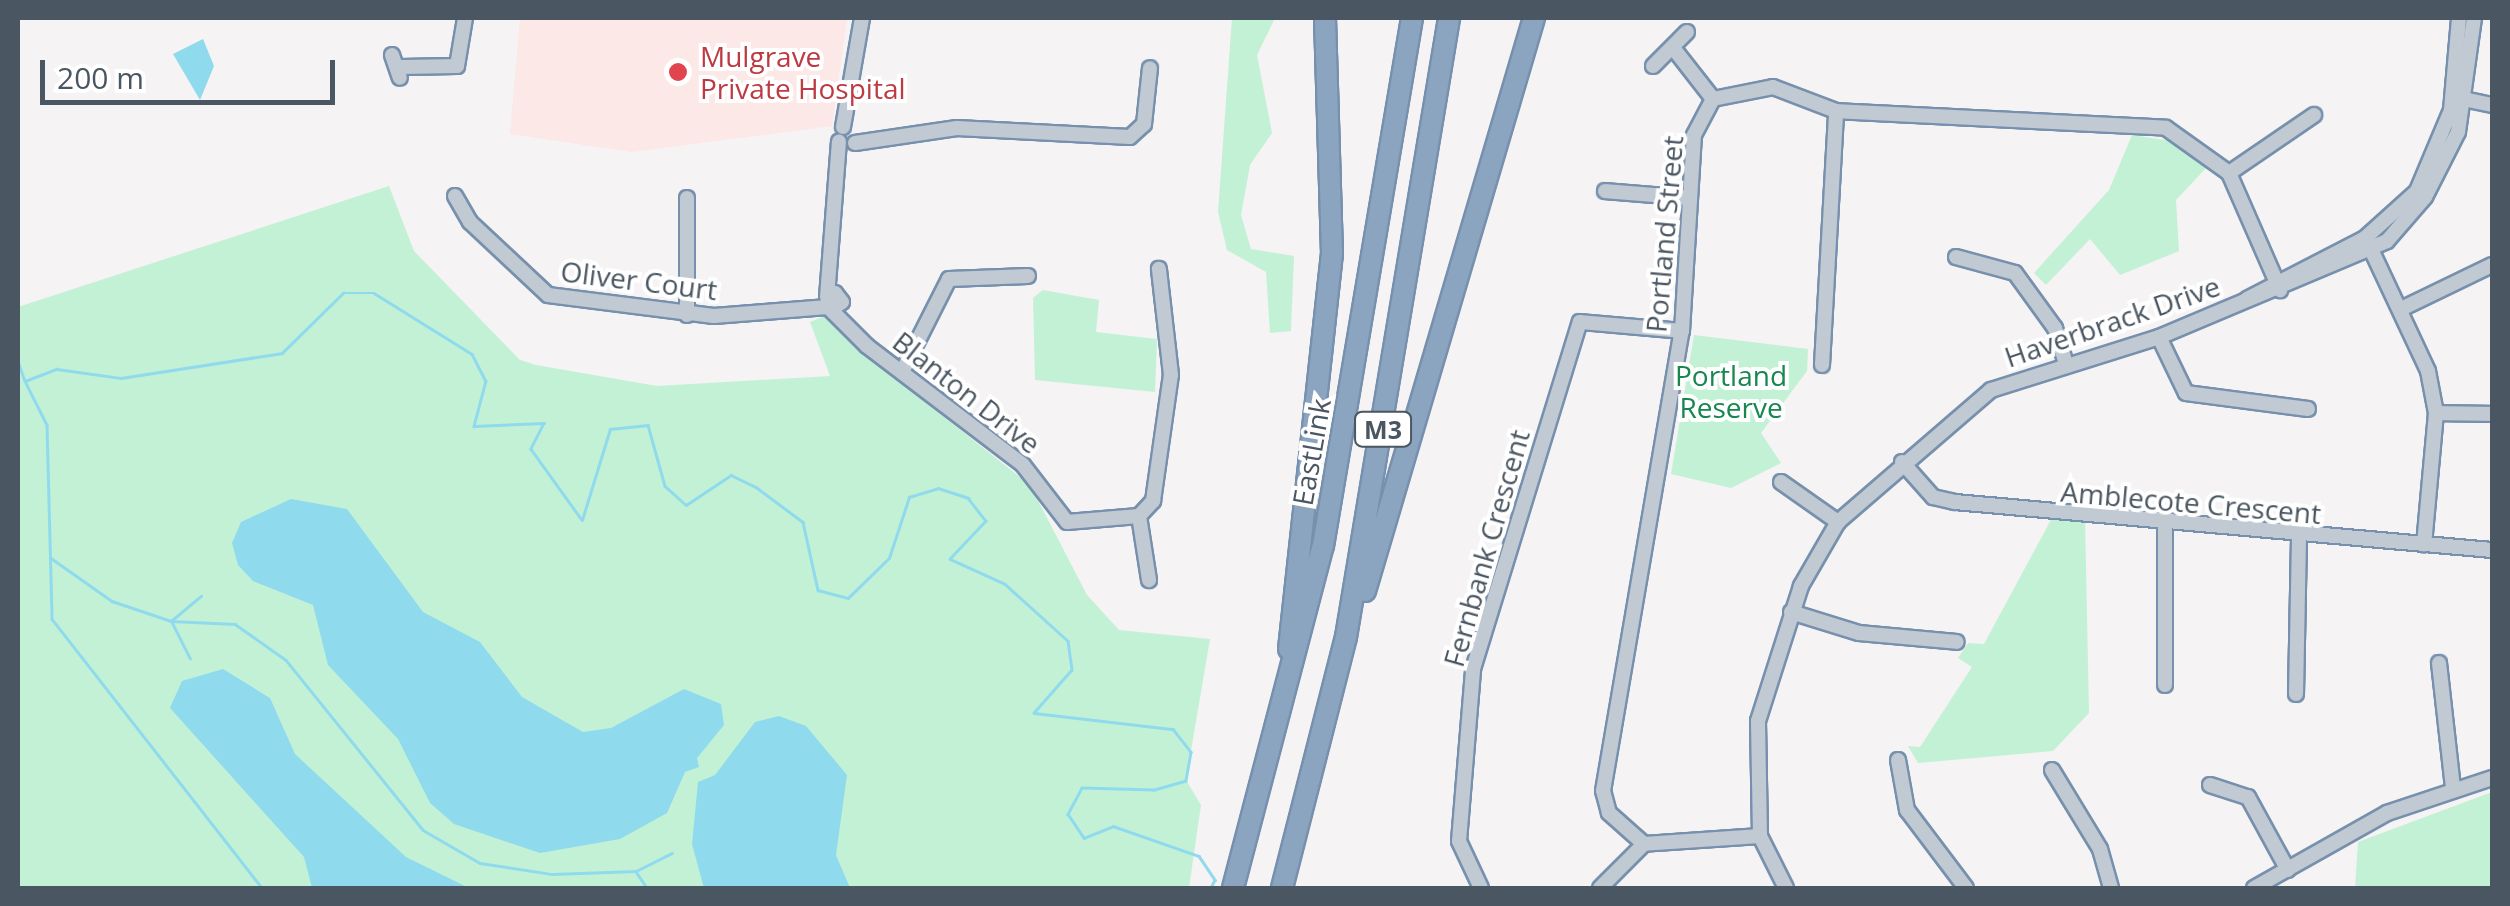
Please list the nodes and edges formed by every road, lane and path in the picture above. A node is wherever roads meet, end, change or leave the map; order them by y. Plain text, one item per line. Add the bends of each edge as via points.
1 (465, 18) edge
2 (862, 18) edge
3 (1410, 18) edge
4 (1453, 18) edge
5 (1534, 18) edge
6 (2459, 18) edge
7 (2474, 18) edge
8 (1325, 19) edge
9 (1687, 32) dead end
10 (1674, 49) junction
11 (1653, 66) dead end
12 (398, 67) dead end
13 (1150, 68) dead end
14 (2459, 98) junction
15 (1713, 100) junction
16 (2492, 104) edge
17 (1836, 111) junction
18 (2314, 115) dead end
19 (850, 136) junction
20 (2229, 173) junction
21 (1605, 190) dead end
22 (454, 196) dead end
23 (687, 198) dead end
24 (1690, 198) junction
25 (2369, 244) junction
26 (1956, 257) dead end
27 (2492, 266) edge
28 (1160, 269) dead end
29 (1028, 276) dead end
30 (2279, 284) junction
31 (832, 302) junction
32 (2401, 309) junction
33 (687, 315) junction
34 (1682, 331) junction
35 (2159, 337) junction
36 (2066, 361) junction
37 (1822, 365) dead end
38 (902, 372) junction
39 (2308, 409) dead end
40 (2436, 413) junction
41 (2492, 414) edge
42 (1902, 462) junction
43 (1782, 482) dead end
44 (1140, 516) junction
45 (1838, 522) junction
46 (2164, 526) junction
47 (2299, 538) junction
48 (2424, 544) junction
49 (2492, 550) edge
50 (1150, 580) dead end
51 (1791, 612) junction
52 (1957, 642) dead end
53 (2439, 663) dead end
54 (2165, 684) dead end
55 (2296, 694) dead end
56 (1330, 713) junction
57 (1276, 746) junction
58 (1898, 760) dead end
59 (2052, 770) dead end
60 (2492, 778) edge
61 (2210, 785) dead end
62 (2453, 787) junction
63 (1760, 836) junction
64 (1644, 844) junction
65 (2288, 870) junction
66 (2262, 887) edge
67 (1233, 888) edge
68 (1282, 888) edge
69 (1481, 888) edge
70 (1600, 888) edge
71 (1786, 888) edge
72 (1966, 888) edge
73 (2111, 888) edge

1 - 12 street via 457,66
2 - 19 street, Blanton Drive
3 - 57 highway, EastLink / M3 via 1323,546
4 - 56 highway, M3
5 - 56 highway
6 - 14 street, Haverbrack Drive
7 - 14 street, Haverbrack Drive
8 - 57 highway via 1332,254
9 - 10 street
10 - 11 street
10 - 15 street
13 - 19 street via 1144,124 1130,137 956,128
14 - 16 street
14 - 25 street, Haverbrack Drive via 2436,180
15 - 17 street via 1773,87
15 - 24 street, Portland Street via 1694,135
17 - 20 street via 2134,121 2194,141
17 - 37 street
18 - 20 street
19 - 31 street, Blanton Drive via 836,184 827,272
20 - 30 street
21 - 24 street
22 - 33 street, Oliver Court via 548,296
23 - 33 street
24 - 34 street, Portland Street
25 - 30 street, Haverbrack Drive
25 - 32 street
26 - 36 street via 2015,272 2055,328
27 - 32 street
28 - 44 street via 1172,375 1153,501
29 - 38 street via 949,278
30 - 35 street, Haverbrack Drive
31 - 33 street, Oliver Court via 800,312
31 - 38 street, Blanton Drive
32 - 40 street
34 - 64 street, Portland Street via 1604,766 1609,814
34 - 69 street, Fernbank Crescent via 1580,322 1473,669 1459,841
35 - 36 street, Haverbrack Drive
35 - 39 street via 2186,393
36 - 42 street, Haverbrack Drive via 1991,390
38 - 44 street, Blanton Drive via 1022,465 1067,522
40 - 41 street
40 - 48 street
42 - 45 street, Haverbrack Drive
42 - 46 street, Amblecote Crescent via 1933,497
43 - 45 street
44 - 50 street
45 - 51 street, Haverbrack Drive
46 - 47 street, Amblecote Crescent
46 - 54 street
47 - 48 street, Amblecote Crescent
47 - 55 street
48 - 49 street, Amblecote Crescent
51 - 52 street via 1859,633
51 - 63 street, Haverbrack Drive via 1758,721
53 - 62 street
56 - 68 highway, M3
57 - 67 highway, EastLink / M3
58 - 72 street via 1907,810
59 - 73 street via 2100,848
60 - 62 street
61 - 65 street via 2248,797
62 - 65 street
63 - 64 street
63 - 71 street, Haverbrack Drive
64 - 70 street
65 - 66 street

